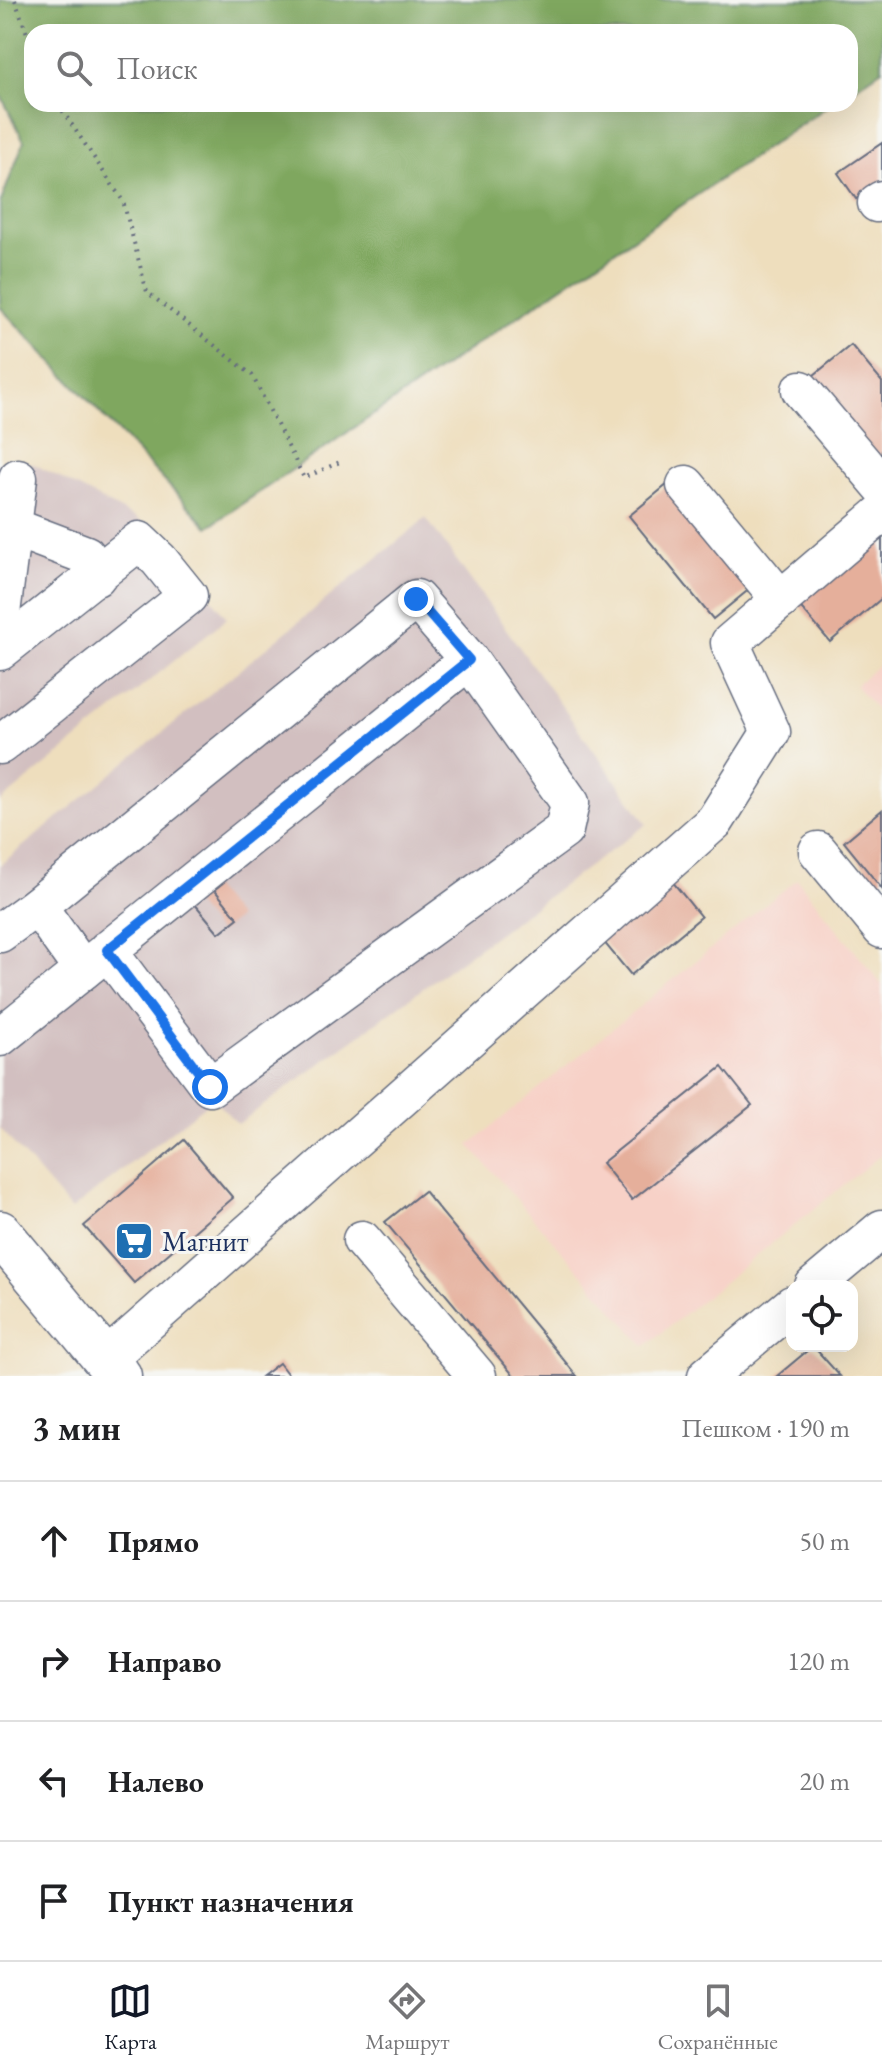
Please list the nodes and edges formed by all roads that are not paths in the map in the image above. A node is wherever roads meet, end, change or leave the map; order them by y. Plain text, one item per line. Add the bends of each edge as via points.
1 (801, 390) dead end
2 (18, 478) dead end
3 (686, 485) dead end
4 (882, 486) edge
5 (882, 513) edge
6 (12, 527) junction
7 (96, 577) junction
8 (781, 600) junction
9 (0, 621) edge
10 (0, 651) edge
11 (469, 660) junction
12 (0, 745) edge
13 (818, 851) dead end
14 (37, 906) junction
15 (882, 929) edge
16 (0, 933) edge
17 (95, 960) junction
18 (0, 1037) edge
19 (882, 1230) edge
20 (1, 1235) edge
21 (362, 1240) dead end
22 (821, 1280) edge
23 (786, 1311) edge
24 (113, 1368) edge
25 (723, 1371) edge
26 (477, 1376) edge

1 - 4 street
2 - 6 street
3 - 8 street
5 - 8 street
6 - 7 street via 86,555
6 - 9 street
7 - 10 street
7 - 12 street via 139,541 188,596
8 - 24 street via 730,643 771,732 715,821
11 - 14 street via 416,599
11 - 17 street
11 - 17 street via 570,803 564,830 210,1087
13 - 15 street
14 - 16 street
14 - 17 street
17 - 18 street
19 - 22 street
20 - 24 main road
21 - 26 street
23 - 25 street

